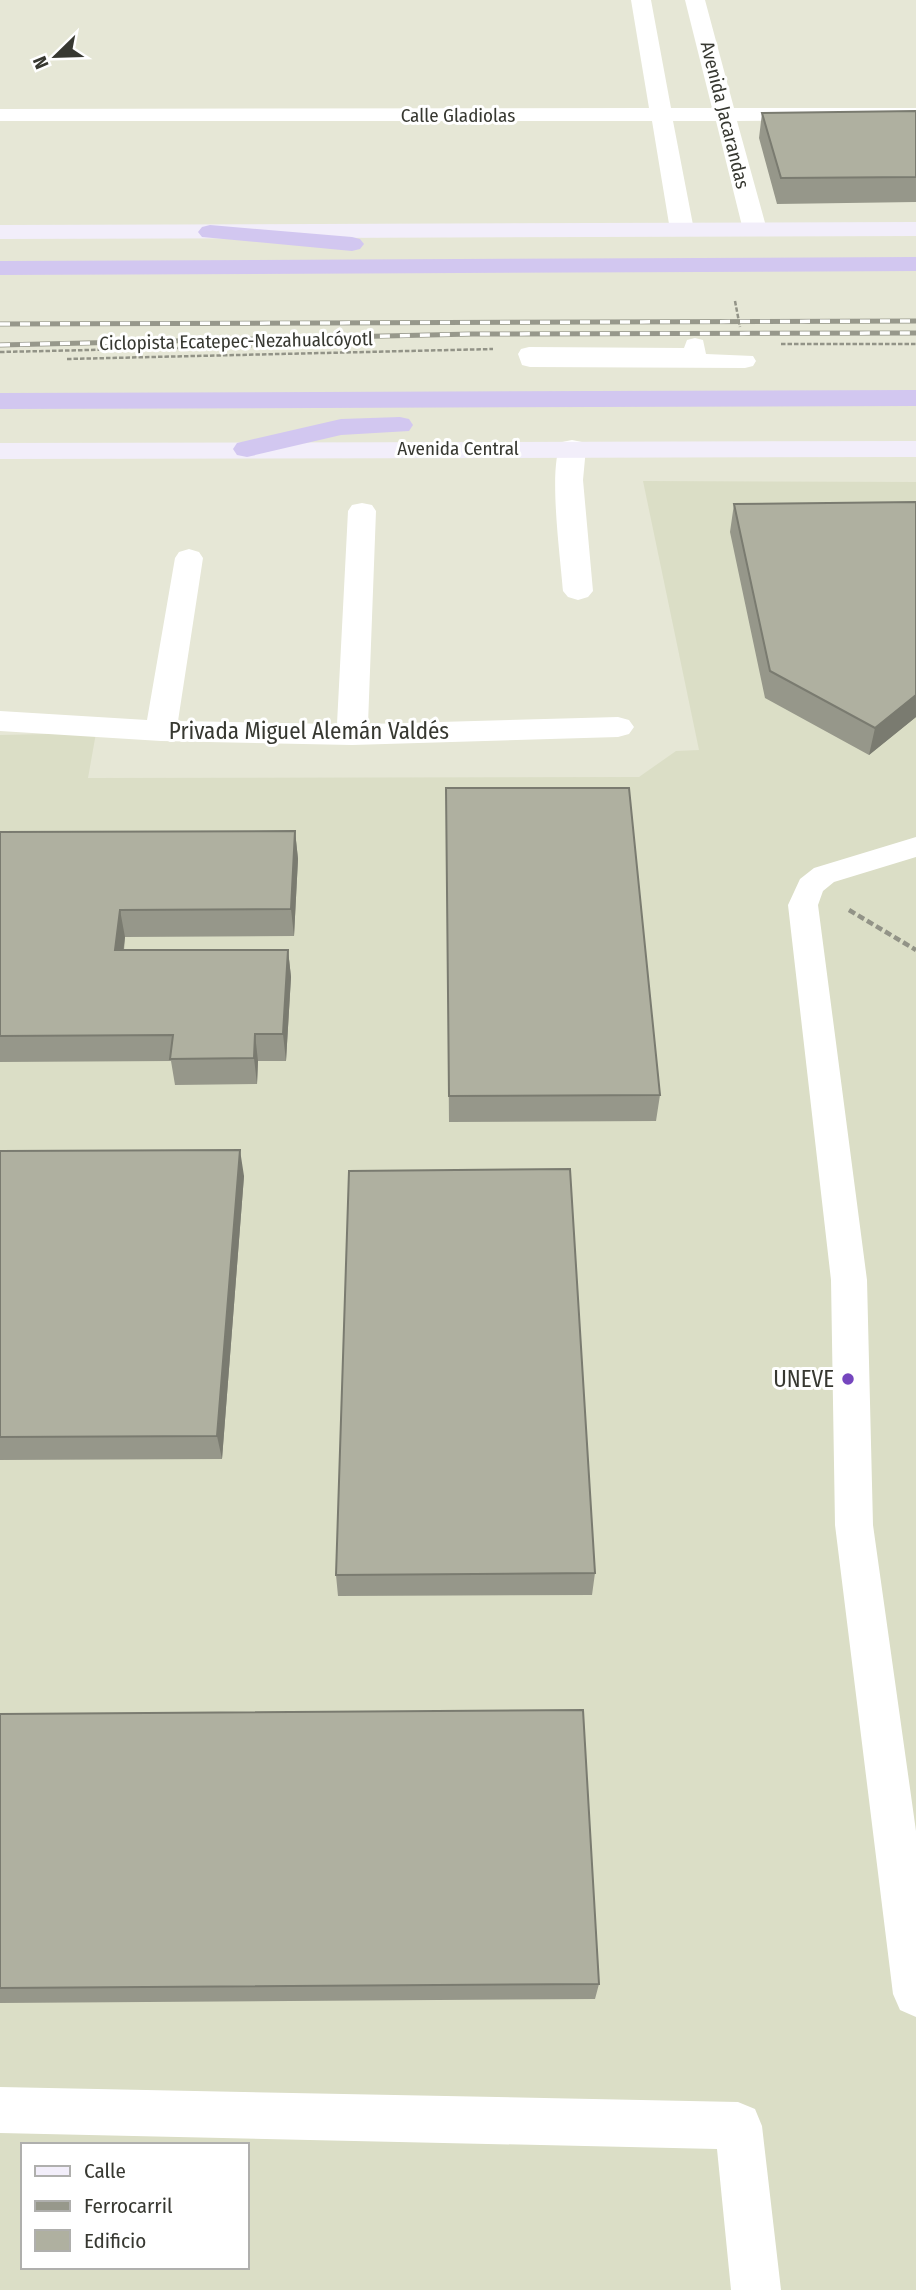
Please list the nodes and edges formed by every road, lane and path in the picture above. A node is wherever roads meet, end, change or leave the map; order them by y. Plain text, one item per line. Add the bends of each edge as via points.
1 (641, 0) edge
2 (695, 0) edge
3 (916, 114) edge
4 (662, 115) junction
5 (725, 115) junction
6 (0, 116) edge
7 (916, 229) edge
8 (682, 230) junction
9 (755, 230) junction
10 (0, 232) edge
11 (210, 232) junction
12 (916, 264) edge
13 (636, 266) junction
14 (0, 268) edge
15 (781, 344) dead end
16 (916, 344) edge
17 (314, 345) dead end
18 (472, 350) dead end
19 (695, 350) dead end
20 (0, 352) edge
21 (56, 359) dead end
22 (745, 361) dead end
23 (916, 398) edge
24 (675, 399) junction
25 (0, 401) edge
26 (572, 448) junction
27 (247, 449) junction
28 (916, 449) edge
29 (0, 451) edge
30 (362, 511) dead end
31 (189, 558) dead end
32 (578, 591) dead end
33 (0, 721) edge
34 (618, 727) dead end
35 (162, 731) junction
36 (352, 735) junction
37 (916, 847) edge
38 (810, 886) junction
39 (916, 950) edge
40 (916, 1994) edge
41 (0, 2110) edge
42 (756, 2290) edge

1 - 4 street
2 - 5 street, Avenida Jacarandas
3 - 5 street, Calle Gladiolas
4 - 5 street, Calle Gladiolas
4 - 6 street, Calle Gladiolas
4 - 8 street
5 - 9 street, Avenida Jacarandas
7 - 9 main road
8 - 9 main road
8 - 11 main road
10 - 11 main road
11 - 13 highway via 353,244 513,249
12 - 13 highway
13 - 14 highway
15 - 16 path
17 - 20 path
18 - 21 path, Ciclopista Ecatepec-Nezahualcóyotl
19 - 22 lane via 529,355 530,360
23 - 24 highway
24 - 25 highway
24 - 27 highway via 591,418 341,427
26 - 27 main road, Avenida Central
26 - 28 main road, Avenida Central
26 - 32 street via 569,480
27 - 29 main road, Avenida Central
30 - 36 street
31 - 35 street
33 - 35 street, Privada Miguel Alemán Valdés
34 - 36 street, Privada Miguel Alemán Valdés
35 - 36 street, Privada Miguel Alemán Valdés
37 - 38 lane via 824,875
38 - 39 path
38 - 40 lane via 803,905 849,1280 854,1525
41 - 42 lane via 738,2126

